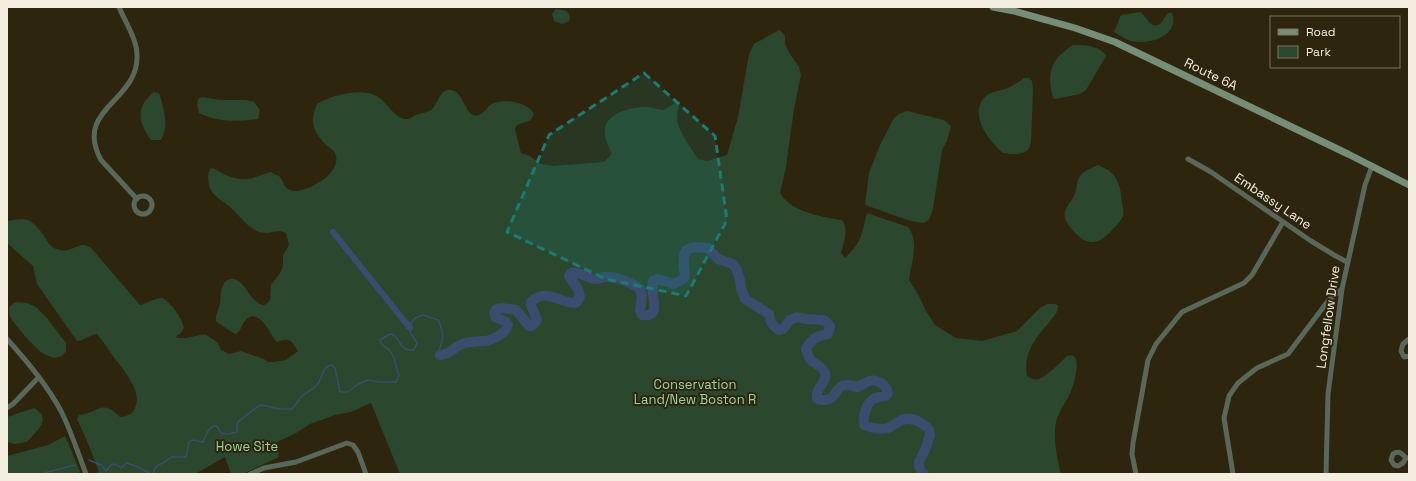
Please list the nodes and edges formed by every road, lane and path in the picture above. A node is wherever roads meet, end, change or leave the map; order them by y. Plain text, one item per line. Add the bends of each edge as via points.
1 (119, 7) edge
2 (993, 7) edge
3 (1188, 159) dead end
4 (1372, 166) junction
5 (1409, 186) edge
6 (137, 199) dead end
7 (1283, 222) junction
8 (1347, 262) junction
9 (1342, 289) junction
10 (7, 339) edge
11 (1409, 339) edge
12 (1409, 356) edge
13 (39, 377) junction
14 (7, 408) edge
15 (86, 474) edge
16 (250, 474) edge
17 (366, 474) edge
18 (1136, 474) edge
19 (1233, 474) edge
20 (1326, 474) edge

1 - 6 street via 136,46 136,68 129,84 101,114 94,136 101,160
2 - 4 main road, Route 6A via 1075,28 1115,42
3 - 7 street, Embassy Lane
4 - 5 main road, Route 6A
4 - 8 street, Longfellow Drive
7 - 8 street, Embassy Lane
7 - 18 street via 1249,279 1182,312 1156,344 1148,360 1132,443
8 - 9 street, Longfellow Drive
9 - 19 street via 1328,301 1288,354 1257,368 1238,382 1229,396 1224,418
9 - 20 street, Longfellow Drive via 1328,394
10 - 13 street
11 - 12 street via 1402,344 1401,351 1404,357
13 - 14 street
13 - 15 street via 61,412
16 - 17 street via 264,468 296,462 347,443 353,445

